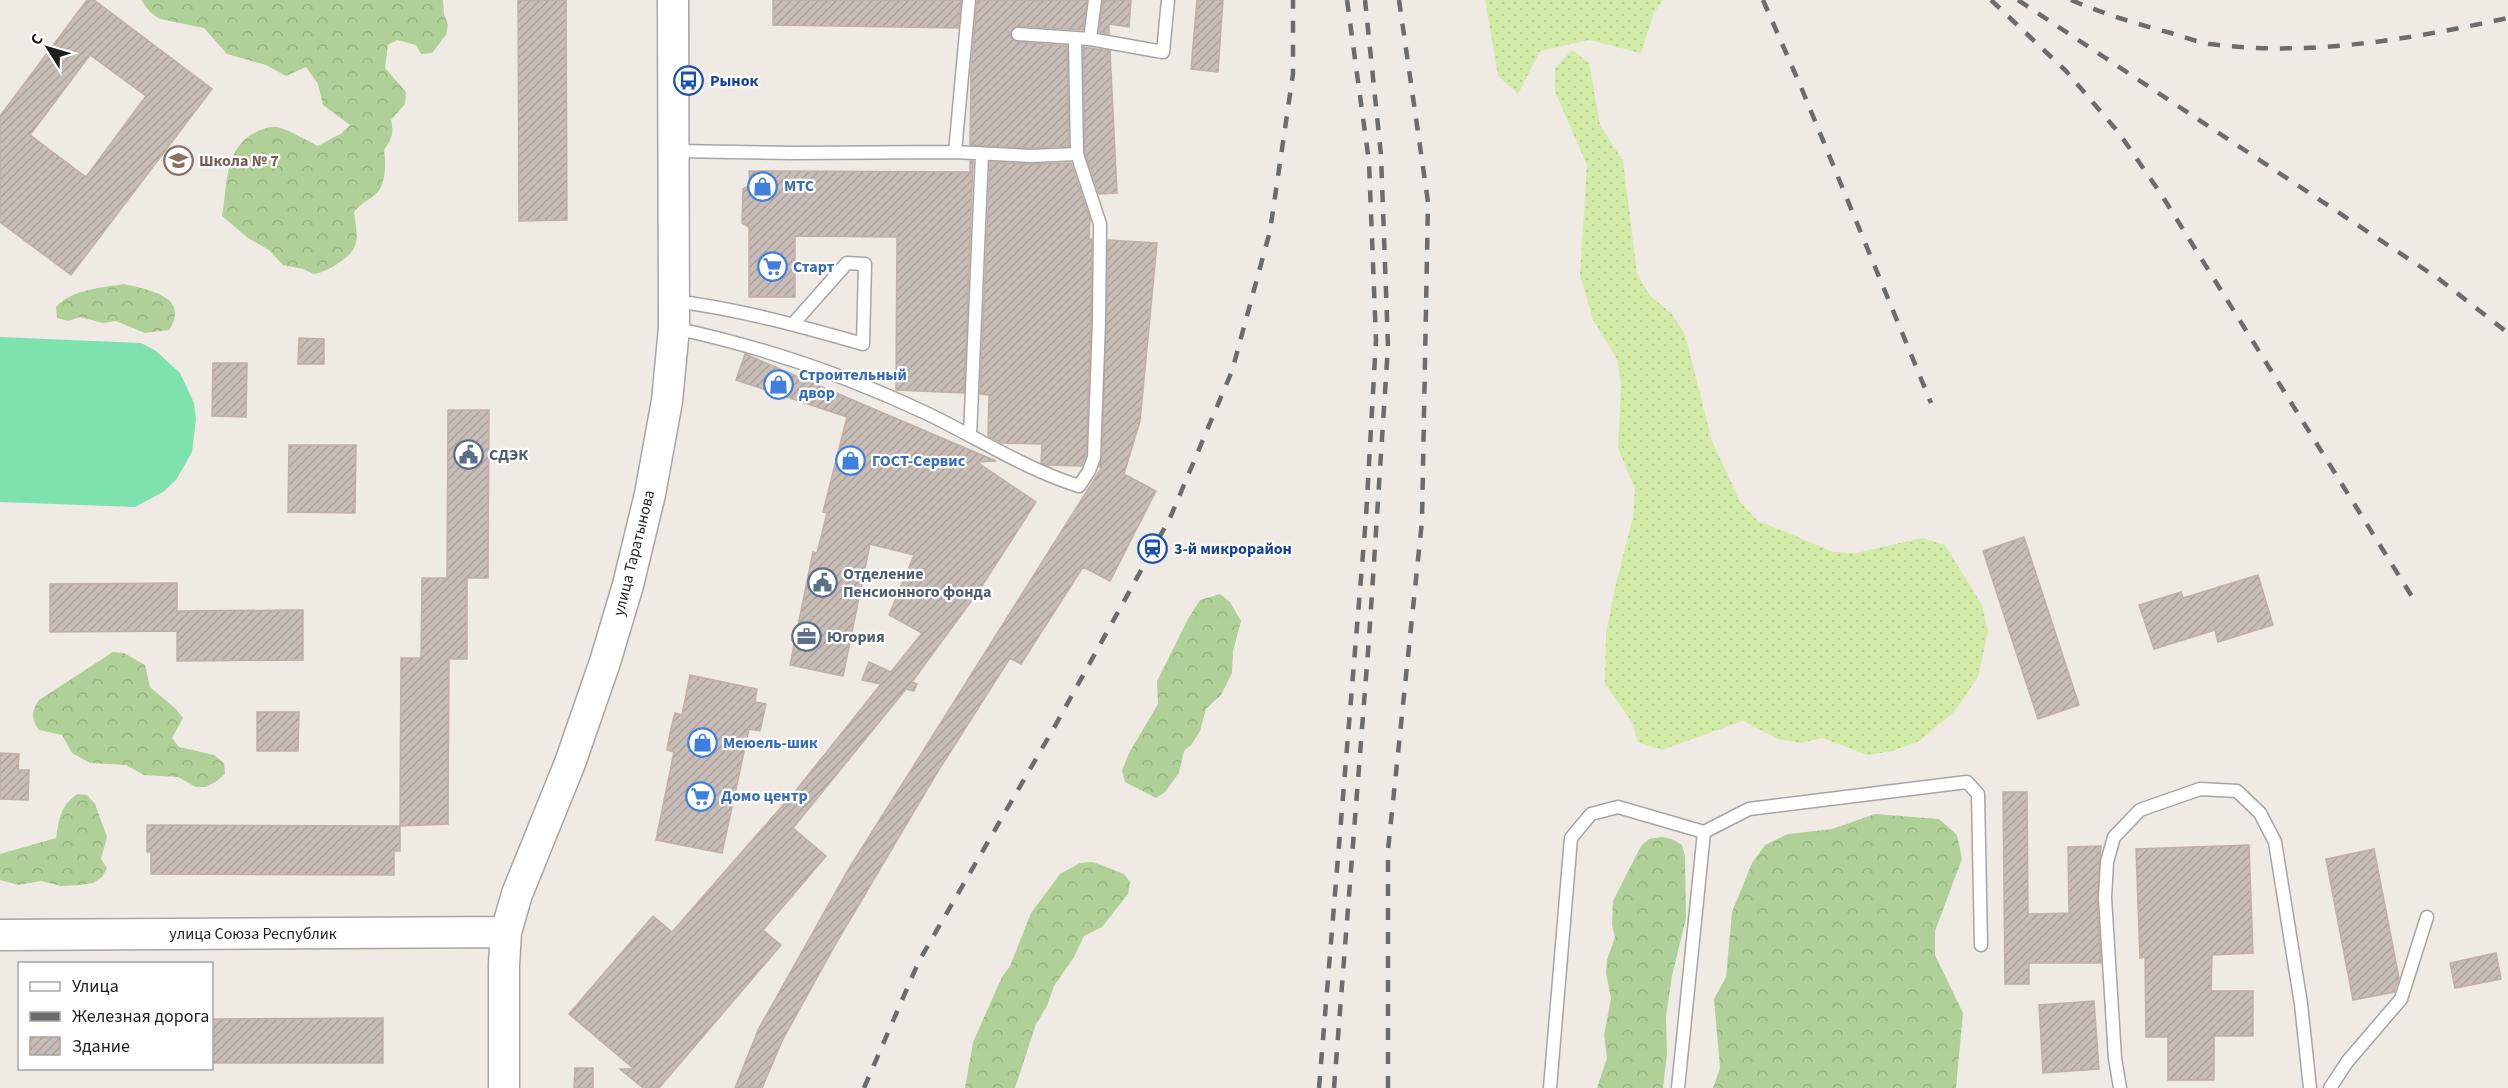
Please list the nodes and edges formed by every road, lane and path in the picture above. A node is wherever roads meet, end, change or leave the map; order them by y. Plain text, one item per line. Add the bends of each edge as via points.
1 (673, 0) edge
2 (969, 0) edge
3 (1095, 0) edge
4 (1168, 0) edge
5 (1018, 34) dead end
6 (1076, 39) junction
7 (1090, 39) junction
8 (673, 151) junction
9 (955, 152) junction
10 (982, 154) junction
11 (1077, 154) junction
12 (674, 314) junction
13 (793, 324) junction
14 (970, 435) junction
15 (1704, 832) junction
16 (2427, 916) dead end
17 (506, 932) junction
18 (0, 934) edge
19 (1981, 945) dead end
20 (504, 1088) edge
21 (1550, 1088) edge
22 (1678, 1088) edge
23 (2120, 1088) edge
24 (2310, 1088) edge
25 (2330, 1088) edge

1 - 8 street, улица Таратынова
2 - 9 lane
3 - 7 lane
4 - 7 lane via 1163,52
5 - 6 lane
6 - 7 lane
6 - 11 lane
8 - 9 lane
8 - 12 street, улица Таратынова
9 - 10 lane
10 - 11 lane
10 - 14 lane
11 - 14 lane via 1100,224 1094,456 1089,471 1079,486 1039,471
12 - 13 lane via 720,306
12 - 14 lane via 730,340 812,365 881,393
12 - 17 street, улица Таратынова via 666,401 650,494 628,585 570,763 517,894
13 - 13 lane via 863,344 865,264 847,263
15 - 19 lane via 1749,810 1967,782 1978,794
15 - 21 lane via 1618,807 1591,814 1571,838
15 - 22 lane
16 - 25 lane via 2401,999
17 - 18 street, улица Союза Республик
17 - 20 street, улица Таратынова
23 - 24 lane via 2105,898 2114,837 2140,810 2200,789 2237,791 2260,813 2275,842

